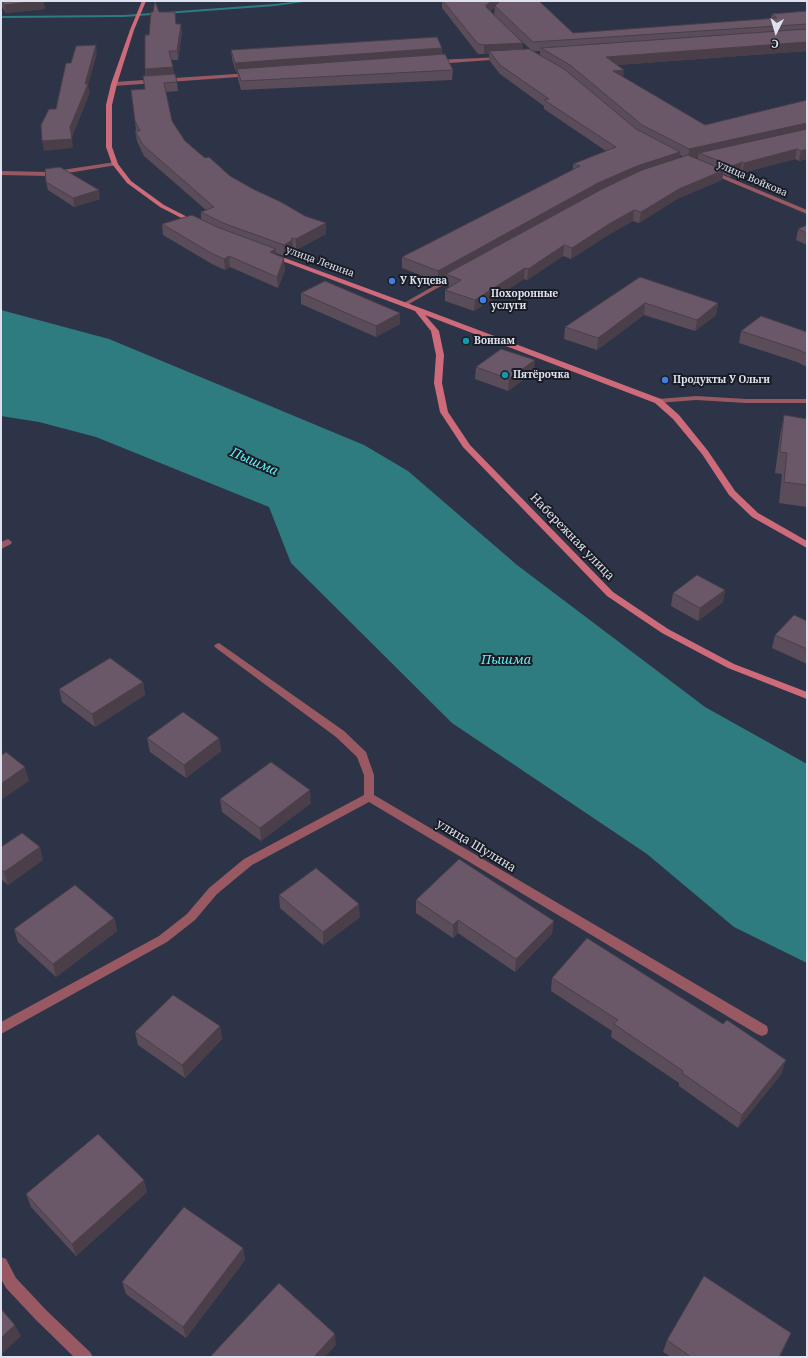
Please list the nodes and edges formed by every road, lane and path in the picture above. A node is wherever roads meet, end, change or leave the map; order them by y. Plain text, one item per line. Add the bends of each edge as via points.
1 (144, 1) edge
2 (508, 57) edge
3 (430, 62) edge
4 (256, 74) edge
5 (114, 84) junction
6 (115, 164) junction
7 (701, 168) edge
8 (1, 173) edge
9 (807, 212) edge
10 (200, 226) edge
11 (263, 252) edge
12 (461, 273) edge
13 (405, 304) junction
14 (416, 310) junction
15 (658, 401) junction
16 (807, 401) edge
17 (807, 545) edge
18 (219, 646) dead end
19 (807, 696) edge
20 (369, 797) junction
21 (1, 1028) edge
22 (762, 1030) dead end
23 (1, 1264) edge
24 (85, 1357) edge

1 - 5 main road
2 - 3 street
4 - 5 street
5 - 6 main road via 108,131 109,147
6 - 8 street via 49,174
6 - 10 main road via 128,182 162,206
7 - 9 street, улица Войкова
11 - 13 main road, улица Ленина
12 - 13 street
13 - 14 main road, улица Ленина
14 - 15 main road
14 - 19 main road, Набережная улица via 435,331 440,355 438,383 444,412 467,447 610,594 665,631 731,666
15 - 16 street via 696,398
15 - 17 main road via 676,417 705,453 732,493 755,515
18 - 20 street via 340,734 362,755 369,775
20 - 21 street via 248,862 213,890 191,917 163,939
20 - 22 street, улица Шулина
23 - 24 street via 11,1283 40,1315

